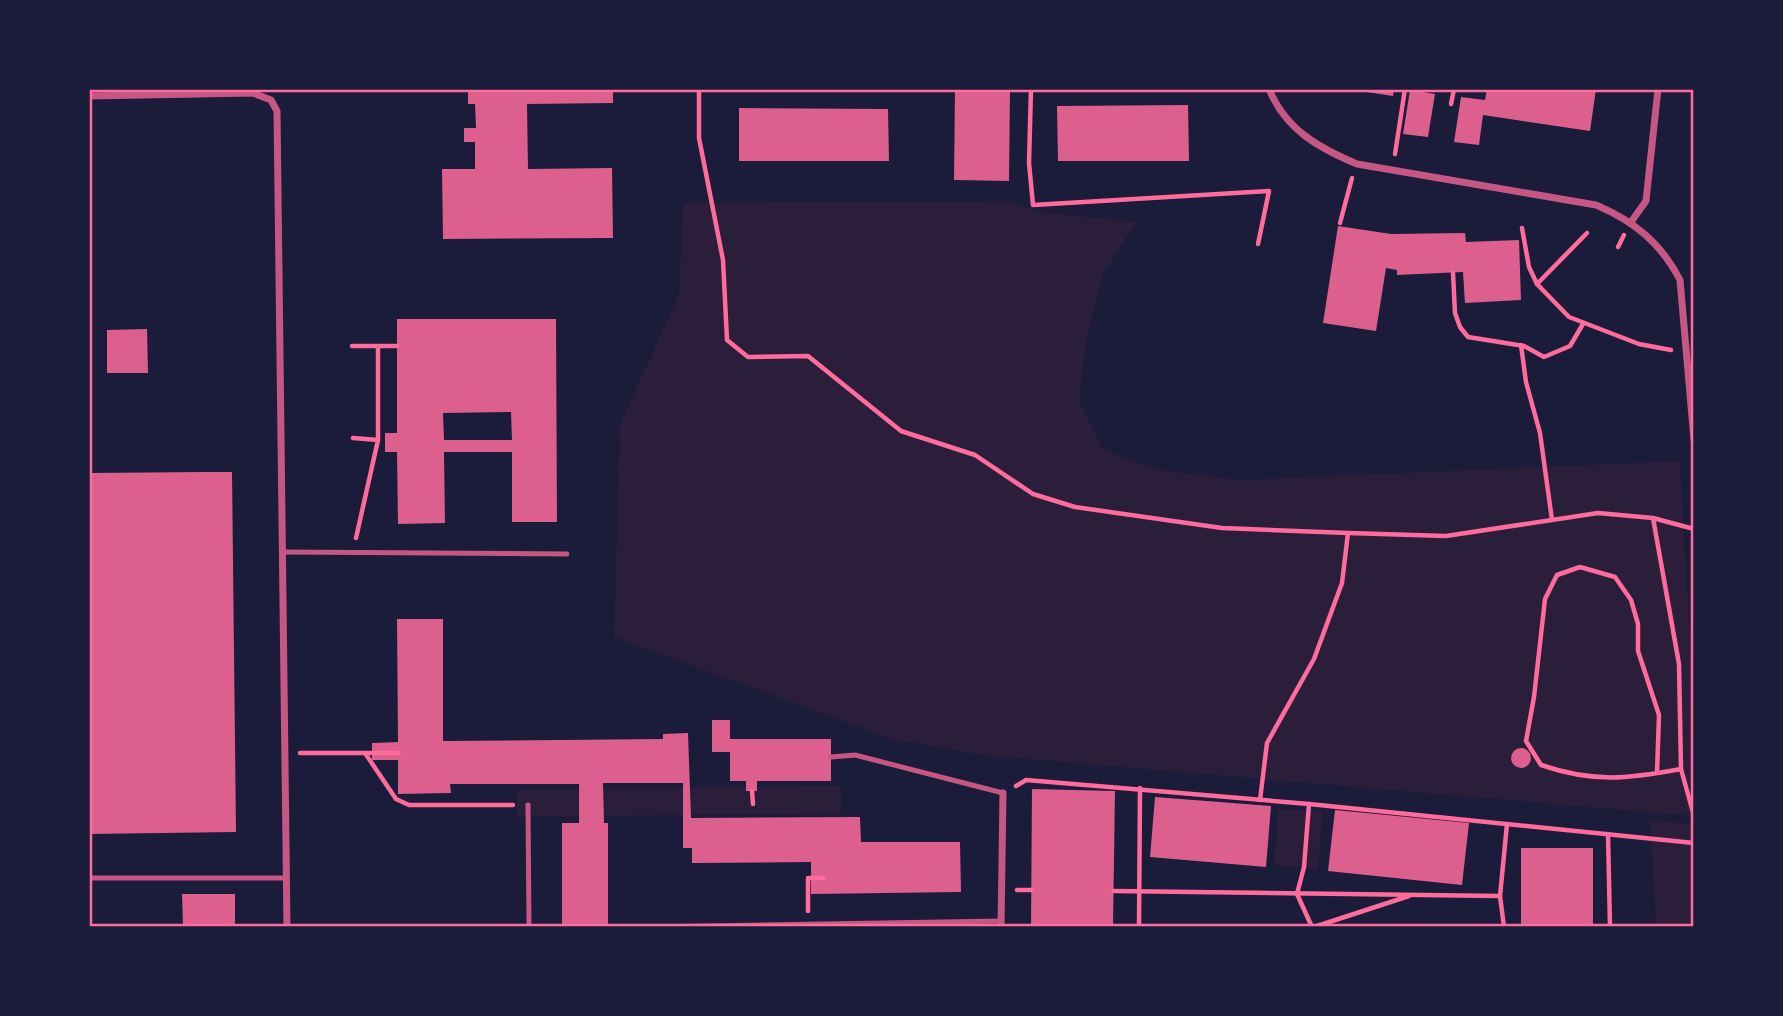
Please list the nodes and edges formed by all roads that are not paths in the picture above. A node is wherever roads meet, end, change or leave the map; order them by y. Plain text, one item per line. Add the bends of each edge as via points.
1 (1269, 89) edge
2 (1658, 89) edge
3 (253, 91) edge
4 (89, 96) edge
5 (1631, 222) junction
6 (1694, 440) edge
7 (283, 551) junction
8 (567, 554) dead end
9 (831, 757) dead end
10 (1003, 793) joint
11 (528, 806) road end
12 (89, 878) edge
13 (286, 878) junction
14 (1001, 924) edge
15 (286, 927) edge
16 (529, 927) edge
17 (650, 927) edge

1 - 5 street via 1293,127 1323,150 1357,164 1596,205
2 - 5 street via 1646,201
3 - 4 street
3 - 7 street via 271,100 277,111
5 - 6 street via 1658,247 1680,280
7 - 8 lane
7 - 13 street
9 - 10 lane via 855,755
10 - 14 street
11 - 16 lane
12 - 13 lane
13 - 15 street
14 - 17 lane

